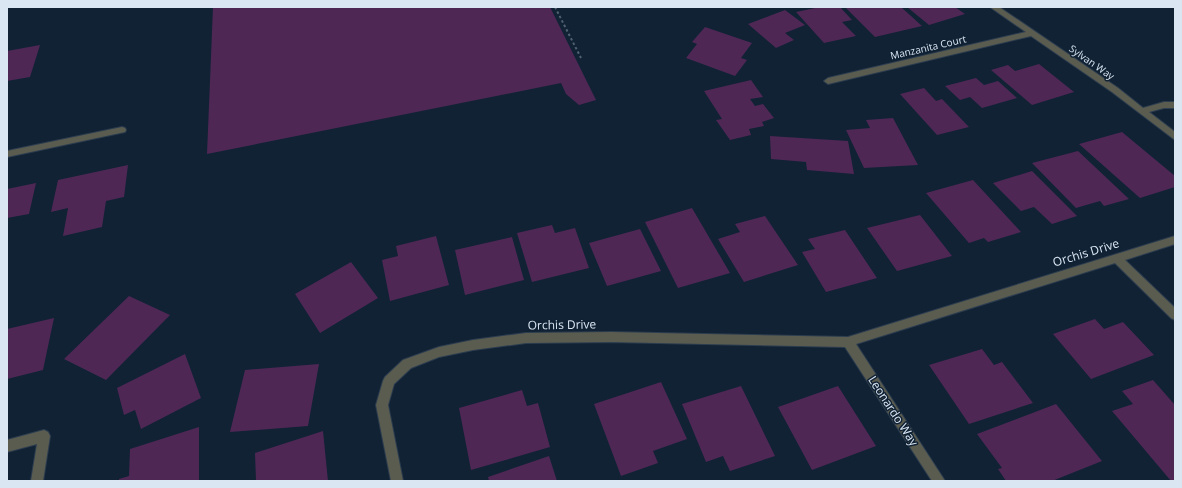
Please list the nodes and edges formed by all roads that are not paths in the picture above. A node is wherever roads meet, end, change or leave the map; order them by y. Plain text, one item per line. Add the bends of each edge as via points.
1 (994, 7) edge
2 (1033, 33) junction
3 (828, 81) dead end
4 (1175, 105) edge
5 (1141, 111) junction
6 (122, 130) dead end
7 (1175, 137) edge
8 (7, 154) edge
9 (1175, 240) edge
10 (1117, 258) junction
11 (1175, 316) edge
12 (848, 342) junction
13 (7, 446) edge
14 (37, 481) edge
15 (397, 481) edge
16 (938, 481) edge

1 - 2 street, Sylvan Way
2 - 3 street, Manzanita Court
2 - 5 street, Sylvan Way
4 - 5 street
5 - 7 street, Sylvan Way
6 - 8 street
9 - 10 street, Orchis Drive
10 - 11 street
10 - 12 street, Orchis Drive
12 - 15 street, Orchis Drive via 611,337 526,338 439,352 407,364 389,381 382,405 392,445
12 - 16 street, Leonardo Way
13 - 14 street via 44,436

